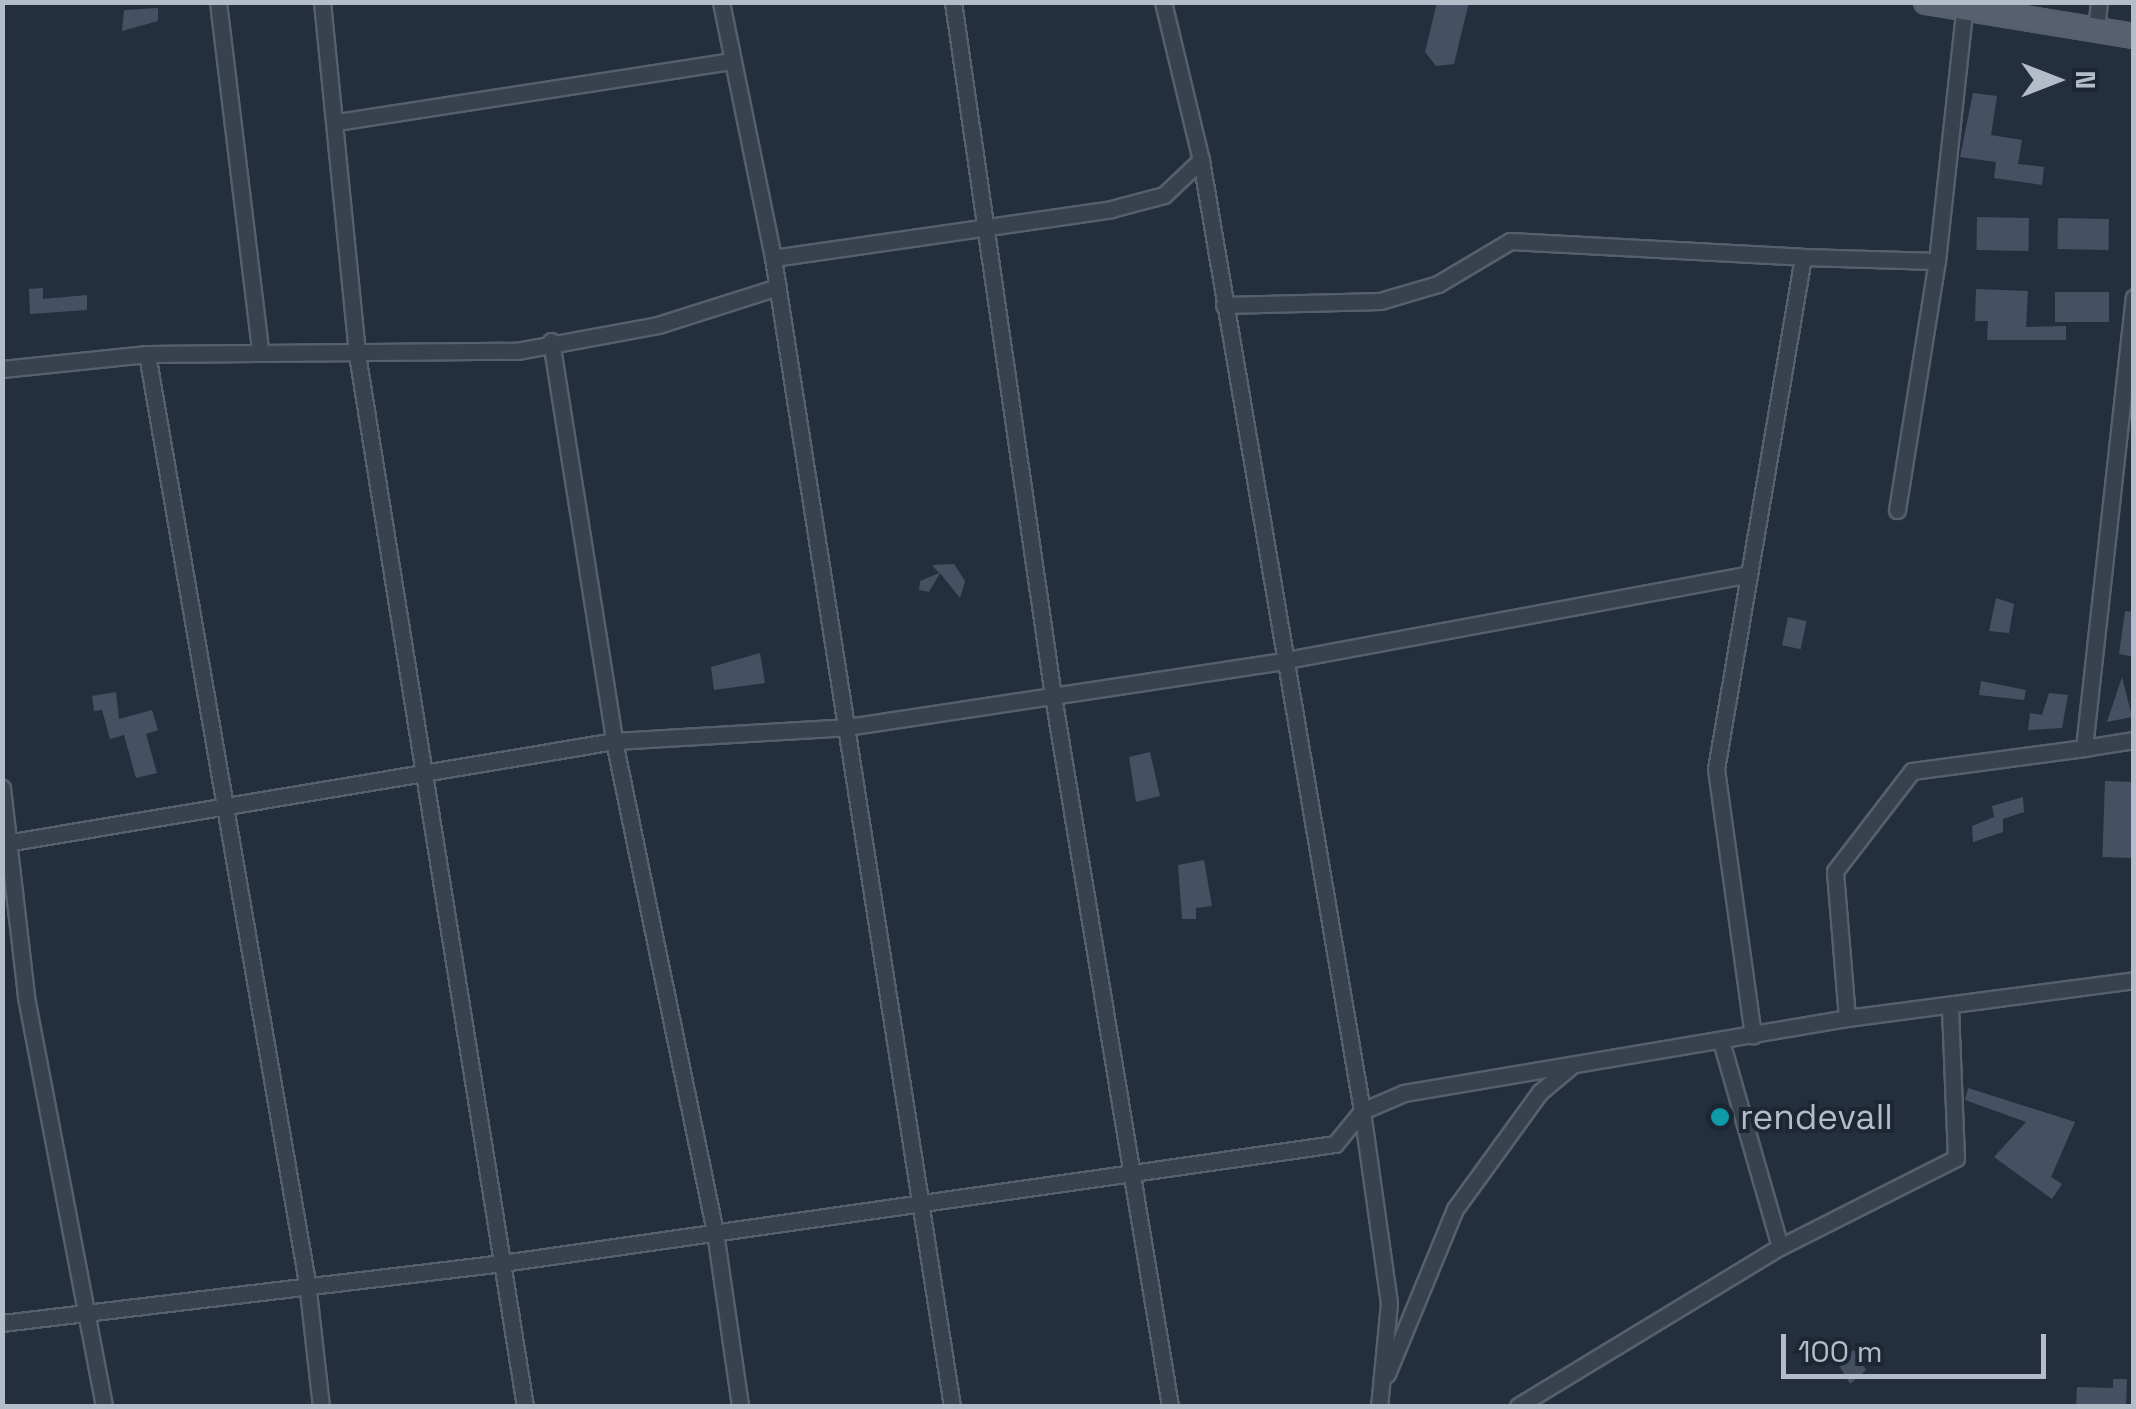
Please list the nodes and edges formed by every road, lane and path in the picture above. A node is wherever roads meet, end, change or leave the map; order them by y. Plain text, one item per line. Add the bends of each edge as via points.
1 (218, 2) edge
2 (322, 2) edge
3 (721, 2) edge
4 (953, 2) edge
5 (1164, 2) edge
6 (1926, 2) edge
7 (2098, 2) edge
8 (1964, 5) edge
9 (2096, 30) junction
10 (2134, 36) edge
11 (730, 61) junction
12 (336, 122) junction
13 (1201, 160) junction
14 (985, 226) junction
15 (1802, 257) junction
16 (774, 258) junction
17 (1936, 262) junction
18 (778, 287) junction
19 (2134, 298) edge
20 (1224, 305) junction
21 (551, 341) junction
22 (260, 351) junction
23 (147, 354) junction
24 (357, 354) junction
25 (2, 369) edge
26 (1898, 510) dead end
27 (1749, 574) junction
28 (1281, 661) junction
29 (1054, 696) junction
30 (846, 728) junction
31 (2134, 740) edge
32 (614, 741) junction
33 (2084, 748) junction
34 (421, 775) junction
35 (2, 788) edge
36 (224, 812) junction
37 (12, 842) junction
38 (2134, 980) edge
39 (1950, 1006) junction
40 (1847, 1018) junction
41 (1753, 1034) junction
42 (1722, 1041) junction
43 (1573, 1064) junction
44 (1362, 1111) junction
45 (1135, 1172) junction
46 (922, 1202) junction
47 (715, 1232) junction
48 (1780, 1247) junction
49 (503, 1262) junction
50 (307, 1282) junction
51 (90, 1308) junction
52 (2, 1322) edge
53 (1382, 1385) junction
54 (104, 1406) edge
55 (321, 1406) edge
56 (525, 1406) edge
57 (740, 1406) edge
58 (952, 1406) edge
59 (1170, 1406) edge
60 (1378, 1406) edge
61 (1521, 1406) edge

1 - 22 street
2 - 12 street
3 - 11 street
4 - 14 street
5 - 13 street
6 - 8 main road
7 - 9 street
8 - 9 main road
8 - 17 street
9 - 10 main road
11 - 12 street
11 - 16 street
12 - 24 street
13 - 14 street via 1164,195
13 - 20 street
14 - 16 street
14 - 29 street
15 - 17 street
15 - 20 street via 1510,241 1438,284 1380,301
15 - 27 street
16 - 18 street
17 - 26 street
18 - 21 street via 658,325
18 - 30 street
19 - 33 street
20 - 28 street
21 - 24 street via 517,351
21 - 32 street
22 - 23 street
22 - 24 street
23 - 25 street
23 - 36 street
24 - 34 street
27 - 28 street
27 - 41 street via 1716,769
28 - 29 street
28 - 44 street
29 - 30 street
29 - 45 street
30 - 32 street
30 - 46 street
31 - 33 street
32 - 34 street
32 - 47 street
33 - 40 street via 1912,770 1835,871
34 - 36 street
34 - 49 street
35 - 37 street
36 - 37 street
36 - 50 street
37 - 51 street via 26,997
38 - 39 street
39 - 40 street
39 - 48 street via 1956,1158
40 - 41 street
41 - 42 street
42 - 43 street
42 - 48 street
43 - 44 street via 1404,1093
43 - 53 street via 1540,1092 1455,1209
44 - 45 street via 1336,1144
44 - 53 street via 1389,1303
45 - 46 street
45 - 59 street
46 - 47 street
46 - 58 street
47 - 49 street
47 - 57 street
48 - 61 street
49 - 50 street
49 - 56 street
50 - 51 street
50 - 55 street
51 - 52 street
51 - 54 street
53 - 60 street

